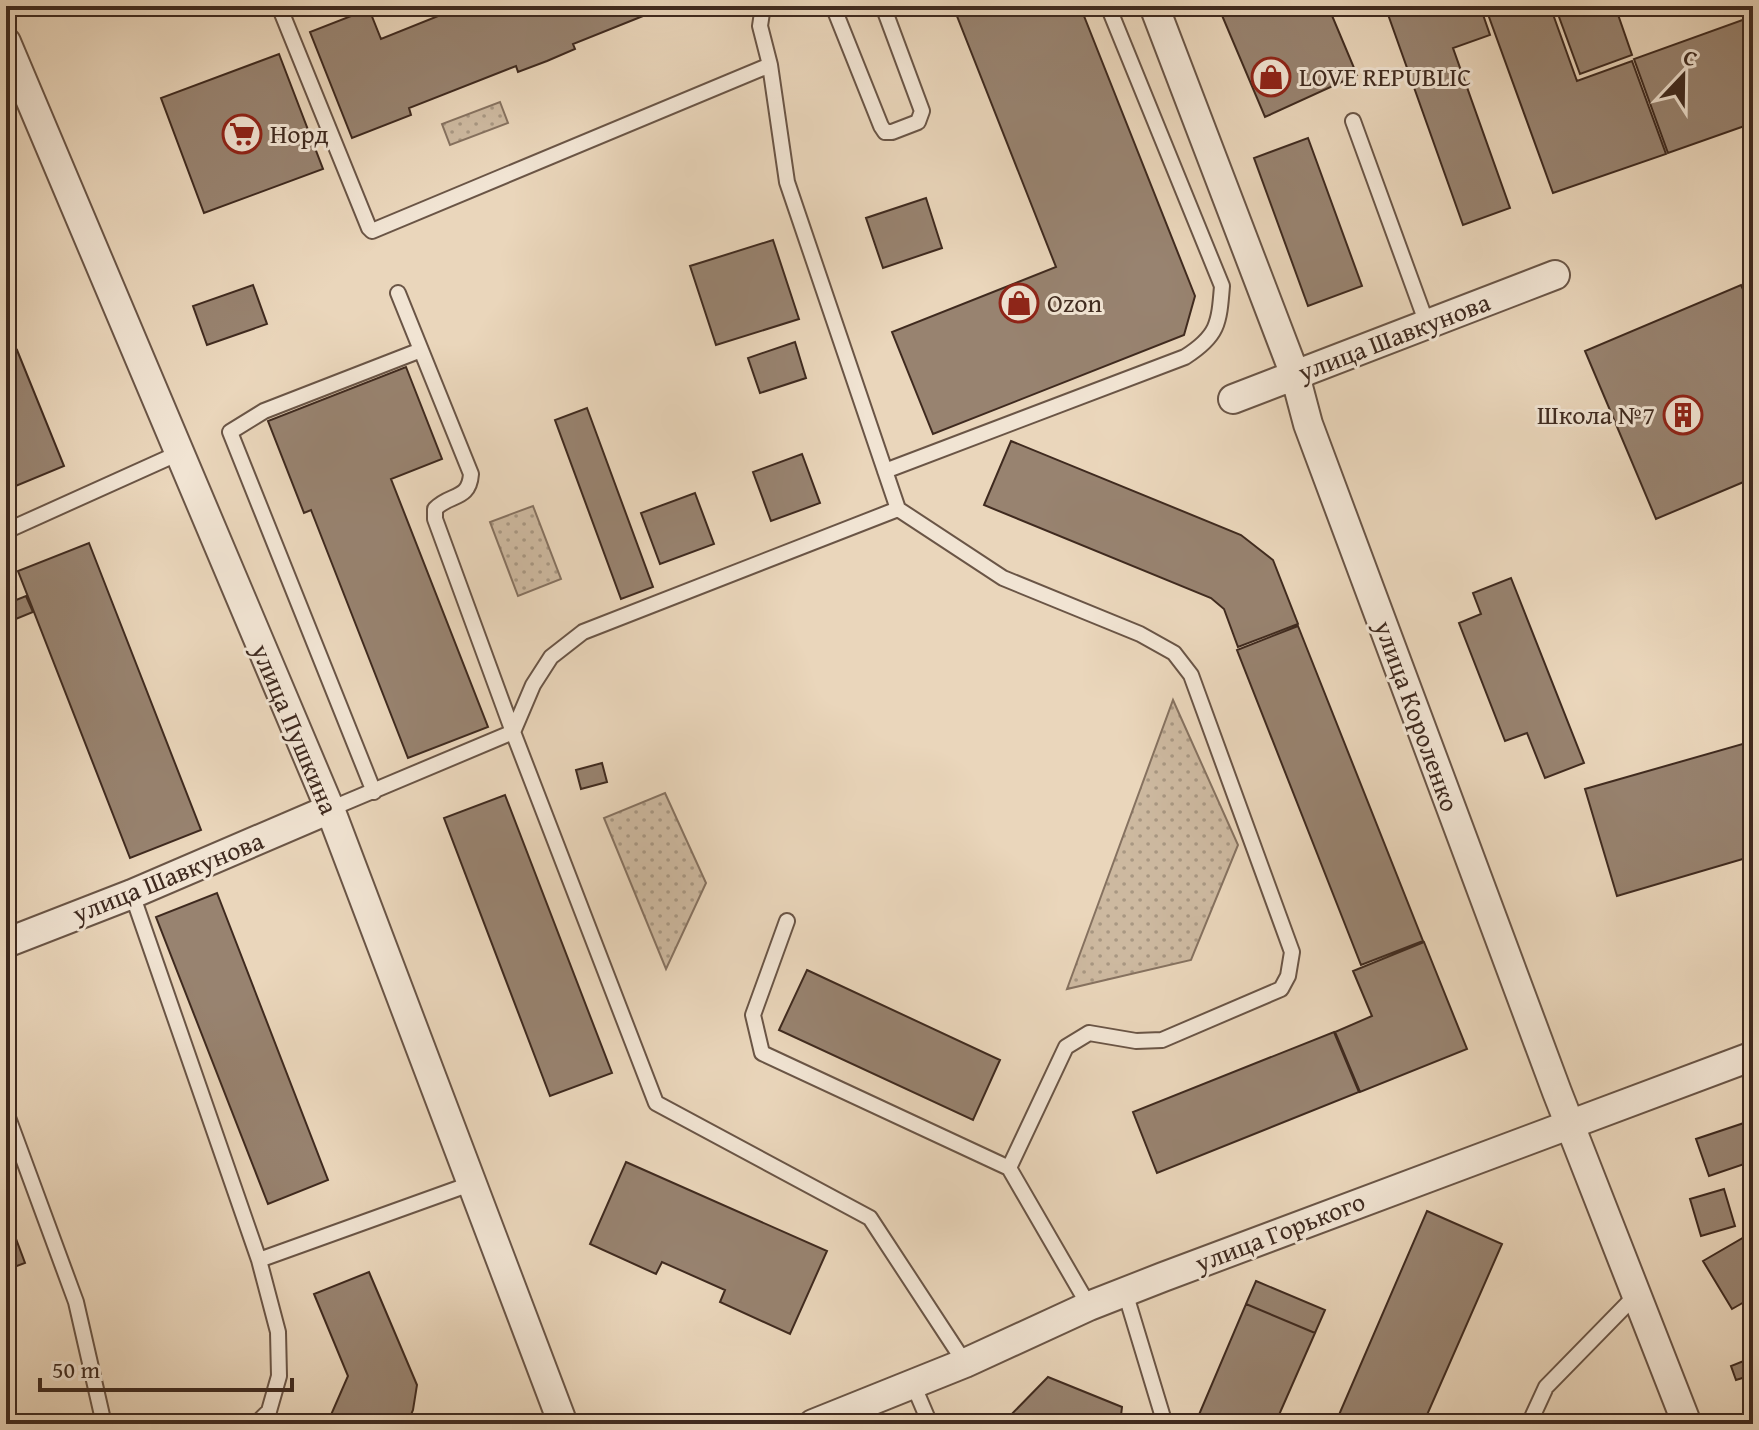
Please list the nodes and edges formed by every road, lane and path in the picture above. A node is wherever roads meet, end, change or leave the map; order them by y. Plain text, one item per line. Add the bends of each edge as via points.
1 (279, 6) edge
2 (763, 6) edge
3 (833, 6) edge
4 (883, 6) edge
5 (1108, 6) edge
6 (1154, 6) edge
7 (6, 45) edge
8 (770, 65) junction
9 (1353, 121) dead end
10 (1555, 275) dead end
11 (398, 293) dead end
12 (1427, 324) junction
13 (421, 350) junction
14 (1295, 375) junction
15 (1233, 399) dead end
16 (179, 453) junction
17 (885, 471) junction
18 (898, 509) junction
19 (6, 531) edge
20 (513, 732) junction
21 (374, 792) junction
22 (330, 809) junction
23 (132, 894) junction
24 (787, 921) dead end
25 (6, 943) edge
26 (1753, 1056) edge
27 (6, 1112) edge
28 (1569, 1122) junction
29 (1009, 1168) junction
30 (473, 1183) junction
31 (259, 1260) junction
32 (1125, 1292) junction
33 (1636, 1295) junction
34 (1089, 1306) junction
35 (965, 1363) junction
36 (913, 1384) junction
37 (850, 1417) edge
38 (104, 1424) edge
39 (256, 1424) edge
40 (563, 1424) edge
41 (813, 1424) edge
42 (930, 1424) edge
43 (1165, 1424) edge
44 (1529, 1424) edge
45 (1687, 1424) edge

1 - 8 lane via 372,231
2 - 8 lane via 760,26
3 - 4 lane via 881,126 892,132 918,122 922,111
5 - 17 lane via 1222,286 1219,317 1206,343 1185,357
6 - 14 street, улица Короленко
7 - 16 street, улица Пушкина
8 - 17 lane via 787,182
9 - 12 lane
10 - 12 street, улица Шавкунова
11 - 13 lane
12 - 14 street, улица Шавкунова
13 - 20 lane via 471,474 464,493 442,502 435,519
13 - 21 lane via 264,411 230,432
14 - 15 street, улица Шавкунова
14 - 28 street, улица Короленко via 1314,439
16 - 19 lane
16 - 22 street, улица Пушкина
17 - 18 lane
18 - 20 lane via 583,632 551,657
18 - 29 lane via 1003,578 1174,653 1191,675 1292,952 1281,989 1162,1040 1089,1033 1066,1047
20 - 21 lane
20 - 35 lane via 656,1103 870,1218
21 - 22 lane
22 - 23 street, улица Шавкунова
22 - 30 street, улица Пушкина
23 - 25 street, улица Шавкунова
23 - 31 lane
24 - 29 lane via 753,1015 762,1053
26 - 28 street, улица Горького
27 - 38 lane via 76,1302
28 - 32 street, улица Горького
28 - 33 street, улица Короленко
29 - 34 lane
30 - 31 lane
30 - 40 street, улица Пушкина
31 - 39 lane via 278,1332 279,1376 269,1411
32 - 34 street, улица Горького
32 - 43 lane
33 - 44 lane via 1546,1387
33 - 45 street, улица Короленко
34 - 35 street, улица Горького
35 - 36 street, улица Горького
36 - 37 street, улица Горького
36 - 42 lane
37 - 41 street, улица Горького

